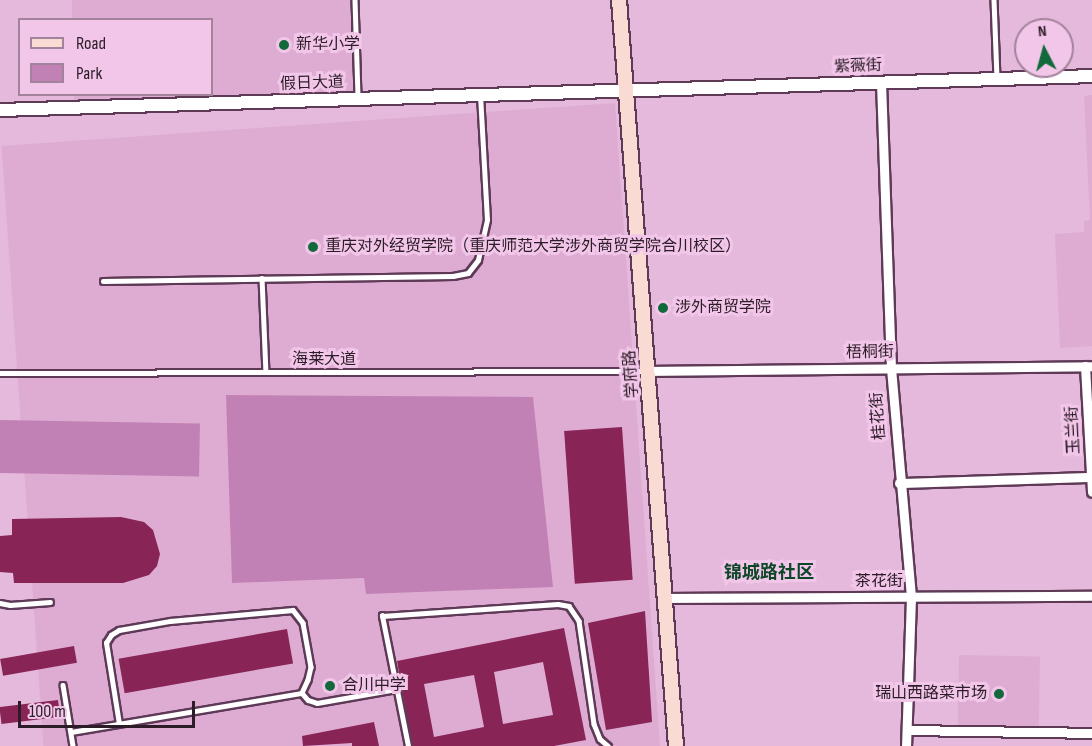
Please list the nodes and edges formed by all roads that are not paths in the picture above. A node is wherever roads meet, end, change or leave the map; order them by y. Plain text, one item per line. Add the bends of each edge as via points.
1 (355, 0) edge
2 (619, 0) edge
3 (994, 0) edge
4 (1092, 76) edge
5 (997, 79) junction
6 (881, 82) junction
7 (626, 91) junction
8 (480, 95) junction
9 (358, 99) junction
10 (0, 110) edge
11 (262, 278) junction
12 (103, 281) dead end
13 (1089, 366) edge
14 (891, 368) junction
15 (648, 371) junction
16 (266, 372) junction
17 (0, 373) edge
18 (1091, 477) edge
19 (900, 483) junction
20 (1092, 492) edge
21 (1092, 596) edge
22 (911, 597) junction
23 (665, 598) junction
24 (50, 602) dead end
25 (0, 603) edge
26 (63, 685) dead end
27 (396, 689) junction
28 (302, 693) junction
29 (118, 724) junction
30 (907, 730) junction
31 (71, 732) junction
32 (1092, 733) edge
33 (73, 746) edge
34 (408, 746) edge
35 (608, 746) edge
36 (676, 746) edge
37 (906, 746) edge

1 - 9 lane
2 - 7 main road, 学府路
3 - 5 lane
4 - 5 street, 紫薇街
5 - 6 street, 紫薇街
6 - 7 street, 紫薇街
6 - 14 street, 桂花街
7 - 8 street, 假日大道
7 - 15 main road, 学府路
8 - 9 street, 假日大道
8 - 11 lane via 486,220 478,260 468,273
9 - 10 street, 假日大道
11 - 12 lane
11 - 16 lane
13 - 14 street, 梧桐街
13 - 18 street, 玉兰街
14 - 15 street, 梧桐街
14 - 19 street, 桂花街
15 - 16 lane, 海莱大道
15 - 23 main road, 学府路
16 - 17 lane, 海莱大道
18 - 19 street
18 - 20 street, 玉兰街
19 - 22 street, 桂花街
21 - 22 street, 茶花街
22 - 23 street, 茶花街
22 - 30 street, 桂花街
23 - 36 main road, 学府路
24 - 25 lane
26 - 31 lane
27 - 28 lane via 316,703
27 - 34 lane
27 - 35 lane via 382,616 569,606 579,621 594,724
28 - 29 lane
28 - 29 lane via 311,667 303,623 293,610 160,623 119,630 106,643
29 - 31 lane
30 - 32 street
30 - 37 street, 桂花街
31 - 33 lane

